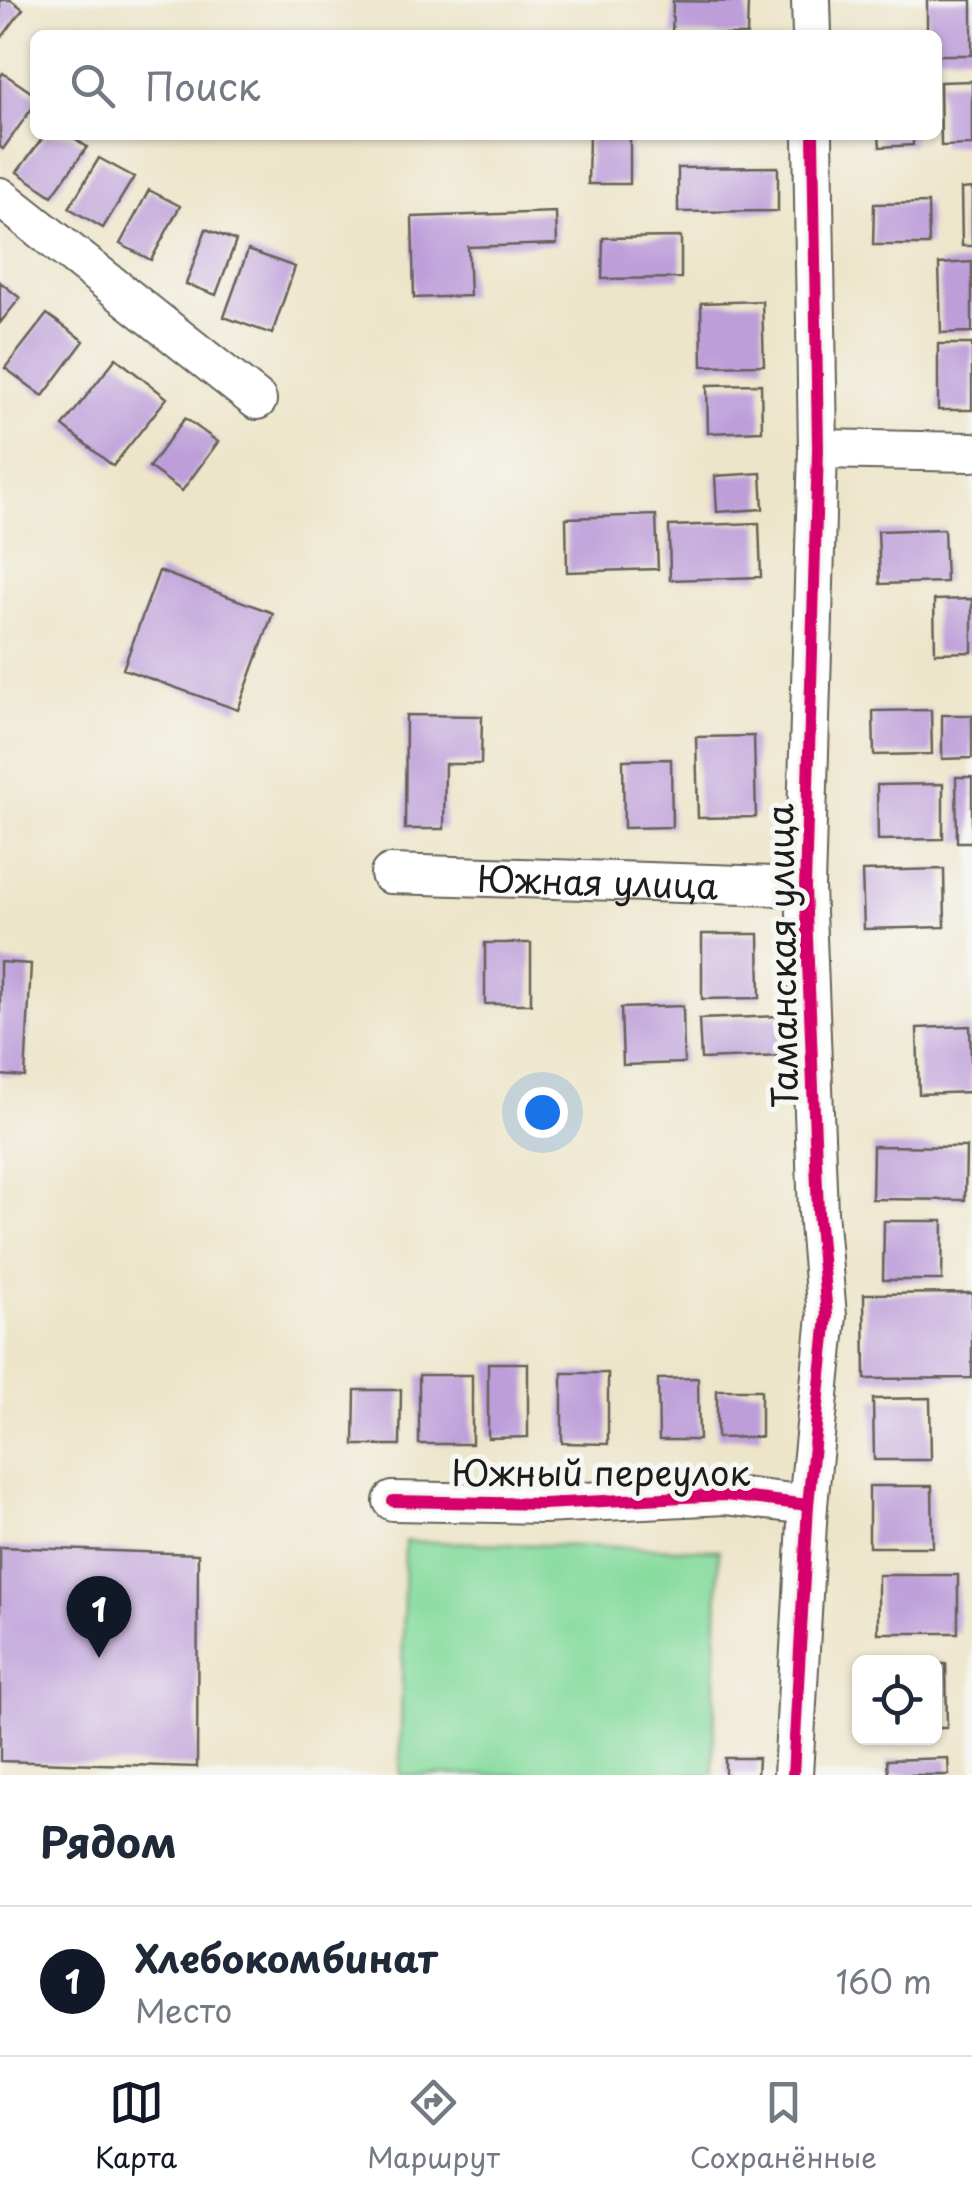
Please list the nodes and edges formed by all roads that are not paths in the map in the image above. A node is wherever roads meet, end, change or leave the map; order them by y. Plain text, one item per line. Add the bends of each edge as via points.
1 (811, 0) edge
2 (812, 30) edge
3 (813, 140) edge
4 (0, 197) edge
5 (257, 400) dead end
6 (818, 449) junction
7 (972, 452) edge
8 (390, 874) dead end
9 (805, 887) junction
10 (394, 1500) dead end
11 (808, 1504) junction
12 (793, 1775) edge

1 - 2 street
3 - 6 street, Таманская улица
4 - 5 street
6 - 7 street
6 - 9 street, Таманская улица
8 - 9 street, Южная улица
9 - 11 street, Таманская улица via 827,1316
10 - 11 street, Южный переулок via 544,1504 725,1495
11 - 12 street, Таманская улица

